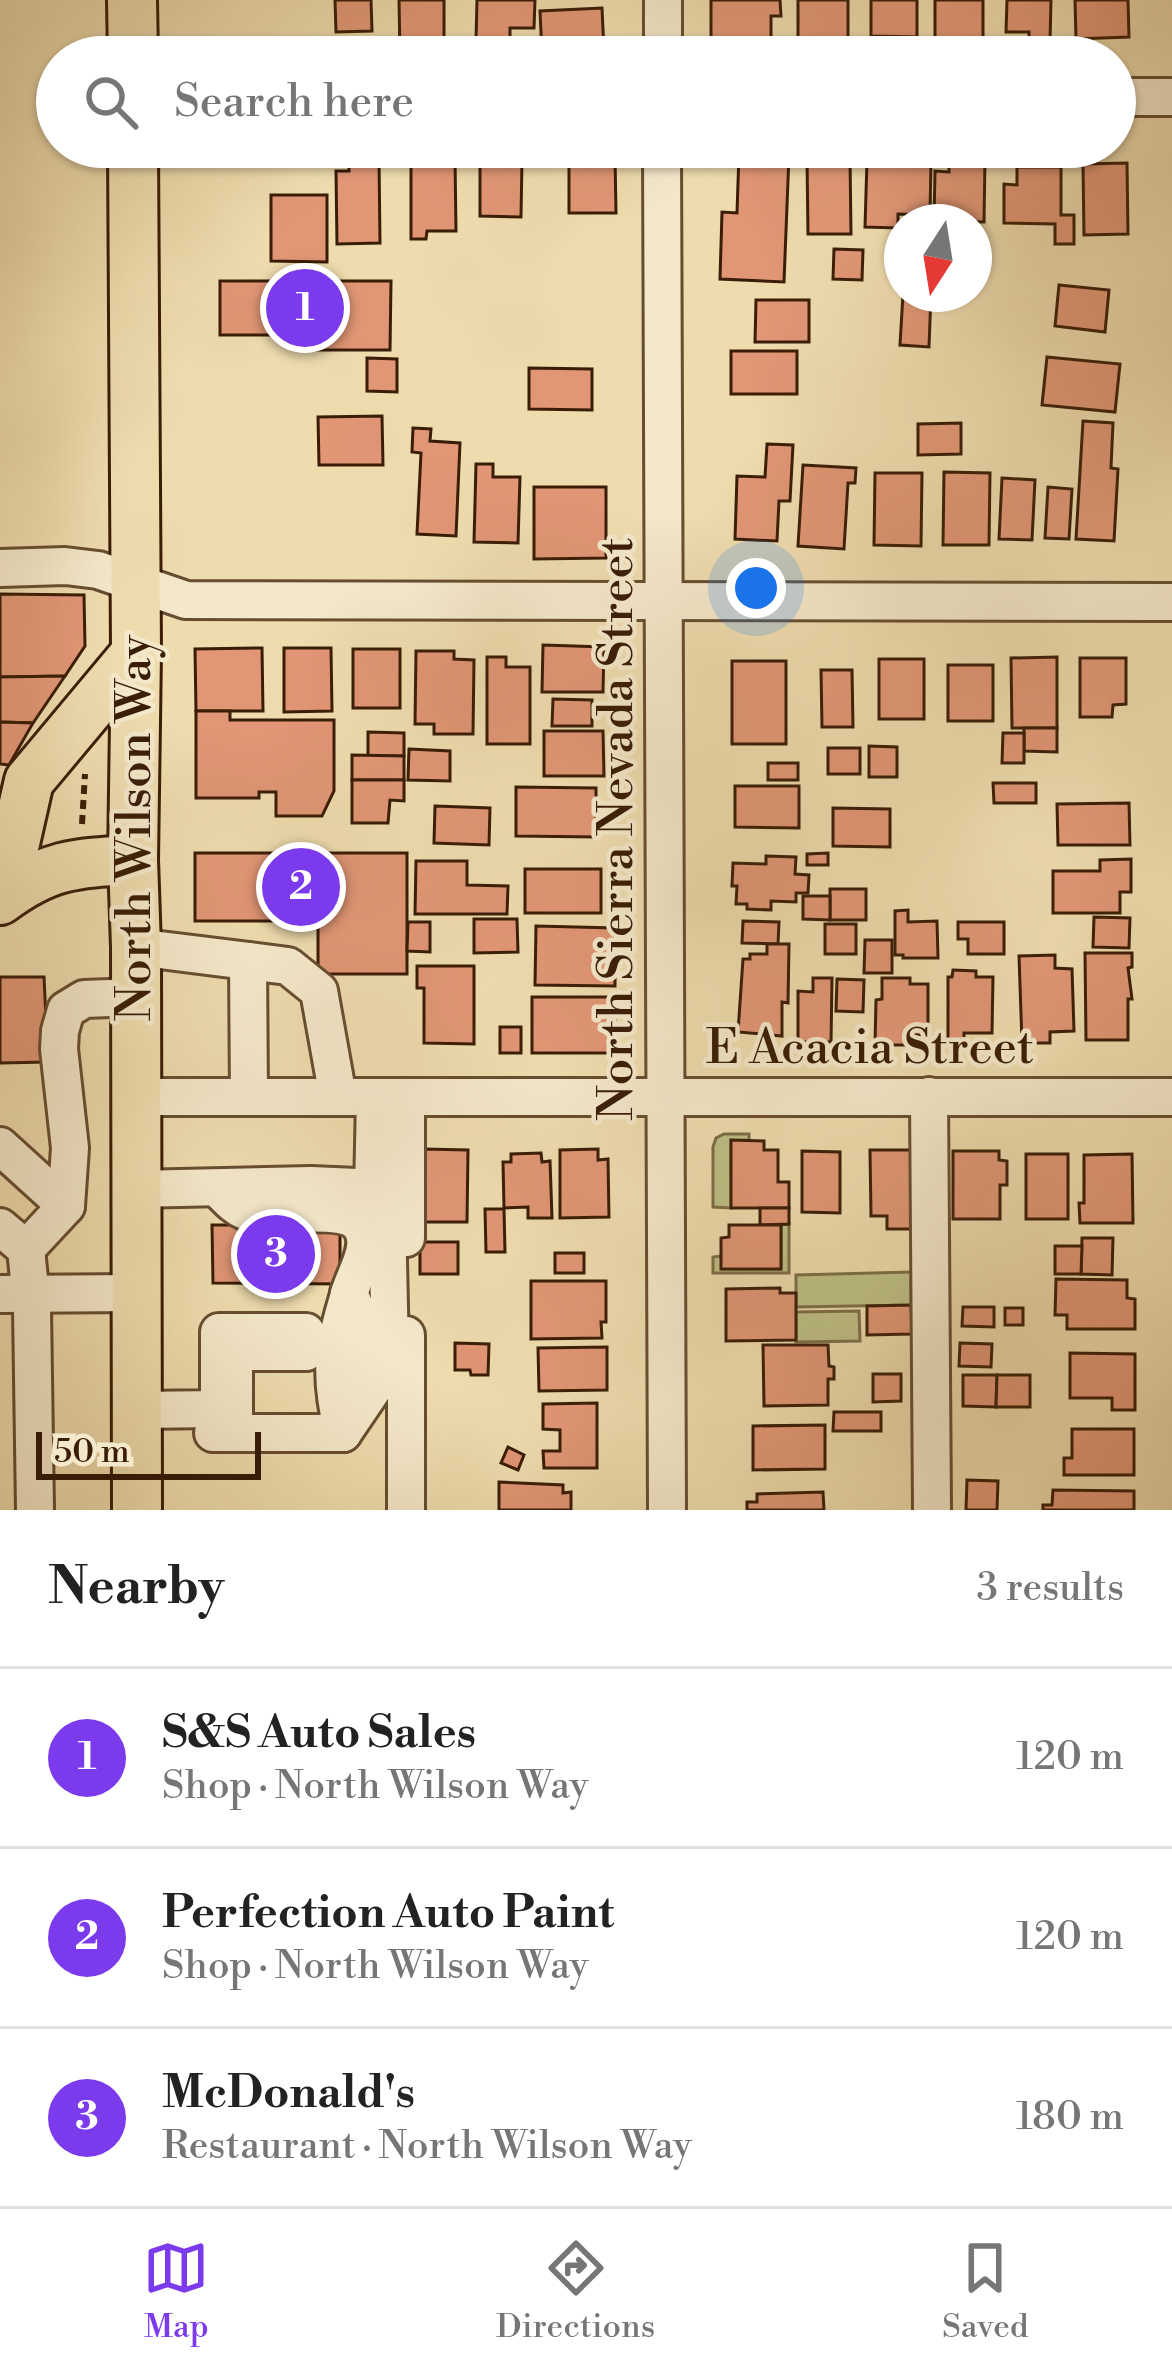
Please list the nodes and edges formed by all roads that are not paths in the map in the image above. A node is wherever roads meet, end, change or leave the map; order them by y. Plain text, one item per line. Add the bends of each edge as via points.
1 (132, 0) edge
2 (663, 0) edge
3 (133, 36) edge
4 (663, 36) edge
5 (1136, 97) edge
6 (1172, 97) edge
7 (133, 168) edge
8 (662, 168) edge
9 (0, 568) edge
10 (135, 583) junction
11 (665, 599) junction
12 (1172, 602) edge
13 (136, 653) junction
14 (14, 781) edge
15 (133, 860) junction
16 (2, 898) edge
17 (136, 947) junction
18 (248, 961) junction
19 (136, 997) junction
20 (929, 1096) junction
21 (136, 1097) junction
22 (249, 1097) junction
23 (369, 1097) junction
24 (667, 1097) junction
25 (1172, 1097) edge
26 (0, 1146) edge
27 (217, 1188) junction
28 (136, 1190) junction
29 (365, 1190) junction
30 (66, 1206) junction
31 (13, 1238) edge
32 (15, 1293) edge
33 (136, 1293) junction
34 (137, 1421) junction
35 (234, 1433) junction
36 (343, 1433) junction
37 (35, 1510) edge
38 (137, 1510) edge
39 (406, 1510) edge
40 (667, 1510) edge
41 (932, 1510) edge

1 - 3 main road
2 - 4 street
5 - 6 street
7 - 10 main road, North Wilson Way
8 - 11 street, North Sierra Nevada Street
9 - 10 street via 82,568
10 - 11 street via 186,600
10 - 13 main road, North Wilson Way
11 - 12 street
11 - 24 street, North Sierra Nevada Street
13 - 14 main road
13 - 15 main road, North Wilson Way
14 - 16 main road
15 - 16 main road via 44,871
15 - 17 main road, North Wilson Way
17 - 18 street
17 - 19 main road, North Wilson Way
18 - 22 street
18 - 23 street via 288,966 319,991
19 - 21 main road, North Wilson Way
19 - 30 street via 84,999 66,1010 59,1049 70,1148
20 - 24 street, E Acacia Street
20 - 25 street, E Acacia Street
20 - 41 street
21 - 22 street, E Acacia Street
21 - 28 main road, North Wilson Way
22 - 23 street, E Acacia Street
23 - 24 street, E Acacia Street
23 - 29 street
23 - 39 street
24 - 40 street, North Sierra Nevada Street
26 - 30 street
27 - 28 street
27 - 29 street
27 - 36 street via 251,1214 337,1215 355,1220 366,1237 334,1351
28 - 33 main road, North Wilson Way
29 - 36 street via 383,1200 388,1214 390,1353
30 - 31 street
31 - 32 street
32 - 33 street
32 - 37 street
33 - 34 main road, North Wilson Way
34 - 35 street
34 - 35 street via 220,1409 219,1332 306,1332 306,1352 234,1352
34 - 38 main road, North Wilson Way
35 - 36 street

